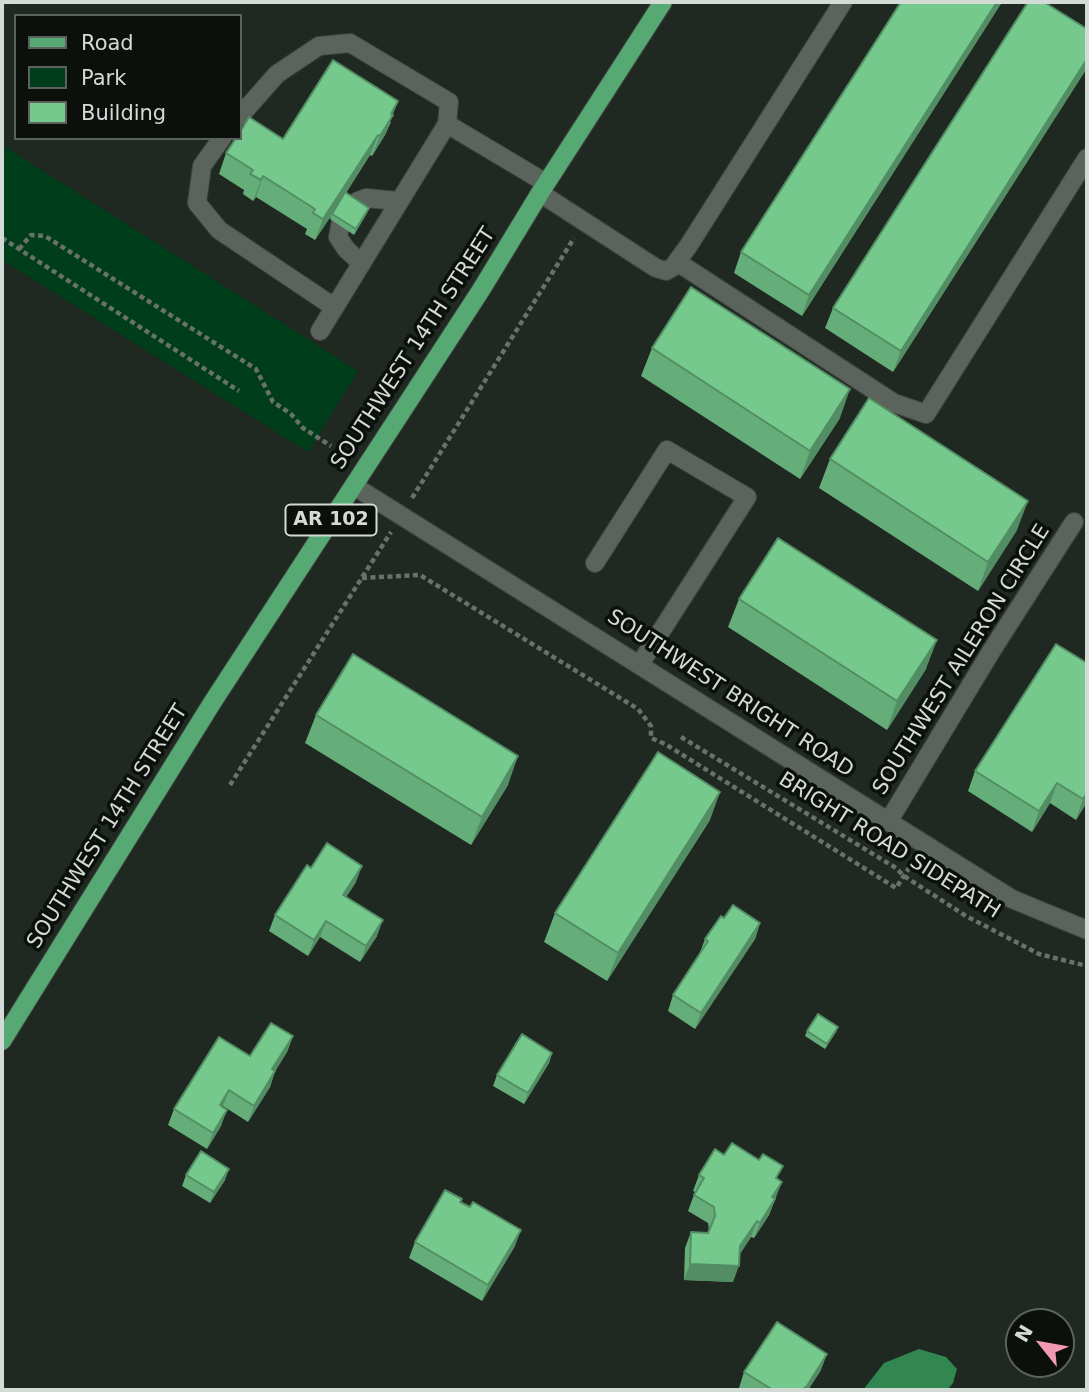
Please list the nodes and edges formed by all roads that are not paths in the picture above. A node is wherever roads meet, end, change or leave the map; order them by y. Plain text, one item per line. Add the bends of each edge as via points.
1 (663, 2) edge
2 (843, 2) edge
3 (242, 114) edge
4 (447, 124) junction
5 (221, 140) edge
6 (1087, 158) edge
7 (543, 188) junction
8 (398, 201) junction
9 (677, 262) junction
10 (361, 264) junction
11 (334, 307) junction
12 (320, 331) dead end
13 (354, 485) junction
14 (1074, 522) dead end
15 (595, 563) dead end
16 (640, 664) junction
17 (888, 822) junction
18 (1087, 930) edge
19 (2, 1041) edge

1 - 7 main road, SOUTHWEST 14TH STREET / AR 102
2 - 9 street
3 - 4 street via 276,74 318,46 350,43 449,102
4 - 7 street
4 - 8 street
5 - 11 street via 202,166 197,203 219,230
6 - 9 street via 926,414 894,403
7 - 9 street via 583,222 656,268 666,271
7 - 13 main road, SOUTHWEST 14TH STREET / AR 102
8 - 10 street
8 - 10 street via 366,198 341,221 338,237
10 - 11 street
11 - 12 street
13 - 16 street, SOUTHWEST BRIGHT ROAD
13 - 19 main road, SOUTHWEST 14TH STREET / AR 102
14 - 17 street, SOUTHWEST AILERON CIRCLE
15 - 16 street via 667,450 747,497
16 - 17 street, SOUTHWEST BRIGHT ROAD
17 - 18 street, SOUTHWEST BRIGHT ROAD via 1012,899

